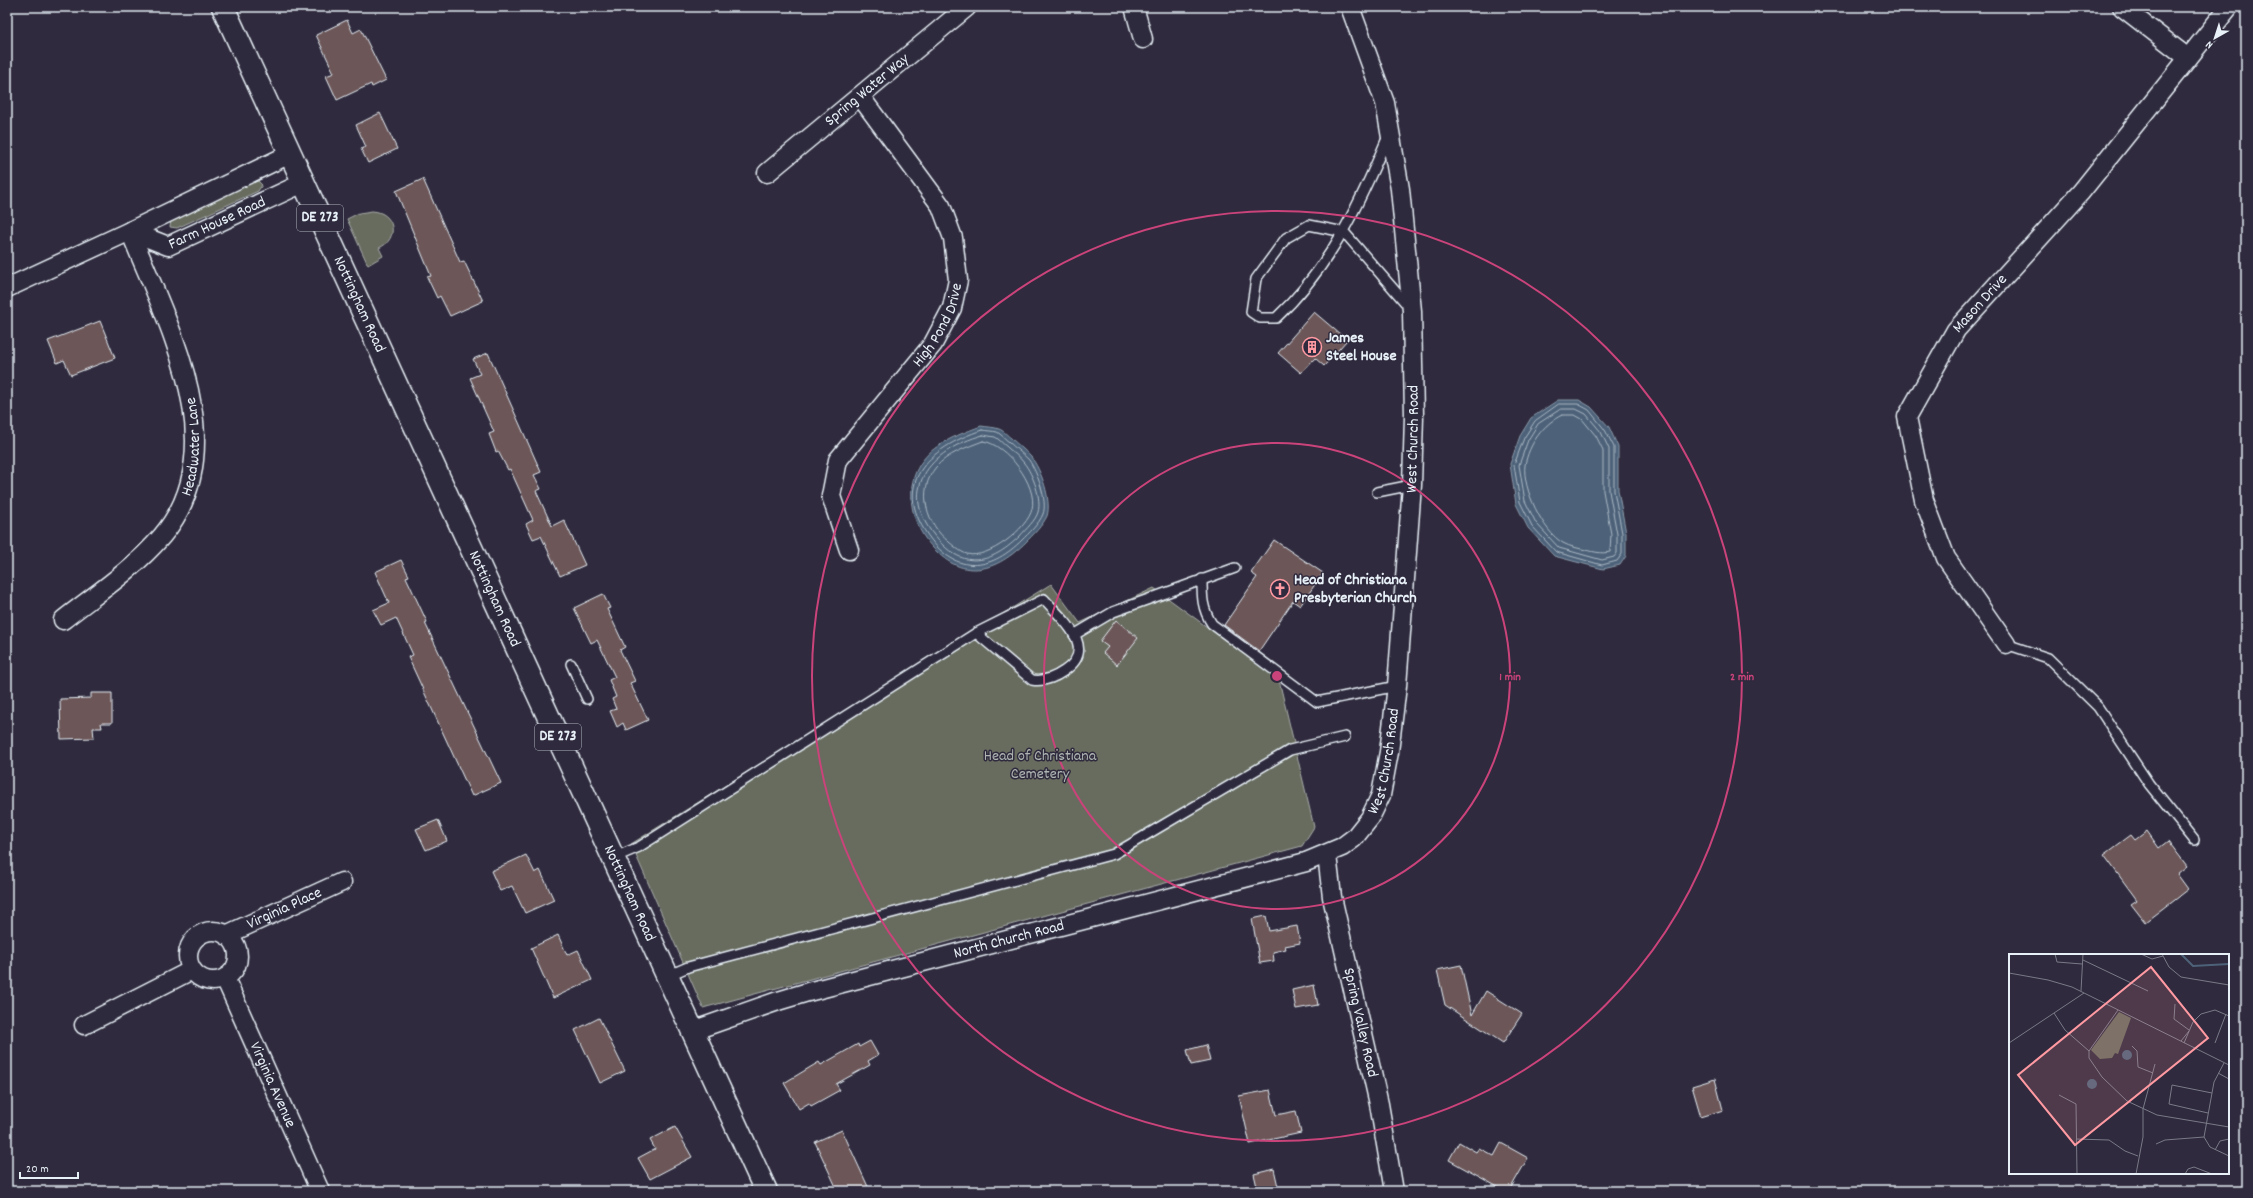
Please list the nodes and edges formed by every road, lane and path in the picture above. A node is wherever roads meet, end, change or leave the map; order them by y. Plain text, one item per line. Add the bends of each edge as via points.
1 (222, 7) edge
2 (967, 7) edge
3 (1134, 7) edge
4 (1350, 7) edge
5 (2122, 7) edge
6 (2229, 7) edge
7 (1143, 39) dead end
8 (2188, 58) junction
9 (860, 96) junction
10 (1391, 129) junction
11 (290, 154) junction
12 (767, 173) dead end
13 (303, 183) junction
14 (130, 231) junction
15 (1344, 232) junction
16 (7, 288) edge
17 (1412, 311) junction
18 (1412, 485) junction
19 (1377, 492) dead end
20 (849, 550) dead end
21 (1235, 568) dead end
22 (1202, 579) junction
23 (63, 620) dead end
24 (976, 633) junction
25 (1074, 635) junction
26 (2006, 644) joint
27 (571, 664) dead end
28 (1397, 686) junction
29 (587, 699) dead end
30 (1345, 737) dead end
31 (2194, 840) dead end
32 (1327, 855) junction
33 (613, 858) junction
34 (342, 882) dead end
35 (226, 935) junction
36 (192, 970) junction
37 (667, 976) junction
38 (225, 978) junction
39 (84, 1025) dead end
40 (692, 1031) junction
41 (320, 1191) edge
42 (766, 1191) edge
43 (1394, 1191) edge

1 - 11 main road, Nottingham Road / DE 273
2 - 9 street, Spring Water Way
3 - 7 street
4 - 10 street, West Church Road via 1378,79
5 - 8 street
6 - 8 street, Mason Drive
8 - 26 street, Mason Drive via 2081,192 1956,330 1907,418 1924,500 1946,558
9 - 12 street, Spring Water Way
9 - 20 street, High Pond Drive via 941,206 953,238 958,280 952,308 933,344 838,460 831,496
10 - 15 lane via 1363,197
10 - 17 street, West Church Road via 1400,189
11 - 13 main road, Nottingham Road / DE 273
11 - 14 street, Farm House Road
13 - 14 street, Farm House Road via 168,246
13 - 33 main road, Nottingham Road / DE 273
14 - 16 street, Farm House Road
14 - 23 street, Headwater Lane via 172,336 190,393 196,437 192,476 186,496 163,535 132,565
15 - 15 lane via 1309,225 1286,238 1256,278 1251,312 1260,318 1276,318 1299,296
15 - 17 lane
17 - 18 street, West Church Road
18 - 19 lane
18 - 28 street, West Church Road
21 - 22 lane
22 - 25 lane via 1113,612
22 - 28 lane via 1202,602 1212,624 1317,702
24 - 25 lane via 1044,599
24 - 25 lane via 1023,674 1032,680 1042,682 1066,670 1075,661 1079,652 1079,642
24 - 33 lane via 639,847
26 - 31 lane via 2048,658 2098,707 2149,784
27 - 29 lane
28 - 32 street, West Church Road via 1386,778 1377,807 1354,838
30 - 37 lane via 1290,750 1114,854 838,926 688,967
32 - 40 street, North Church Road via 1279,870 778,1001
32 - 43 street, Spring Valley Road via 1332,897 1379,1104
33 - 37 main road, Nottingham Road / DE 273
34 - 35 street, Virginia Place
35 - 36 street via 210,931 195,939 188,954
35 - 38 street via 233,941 238,957 234,969
36 - 38 street via 211,981
36 - 39 street
37 - 40 main road, Nottingham Road / DE 273
38 - 41 street, Virginia Avenue
40 - 42 main road, Nottingham Road / DE 273

